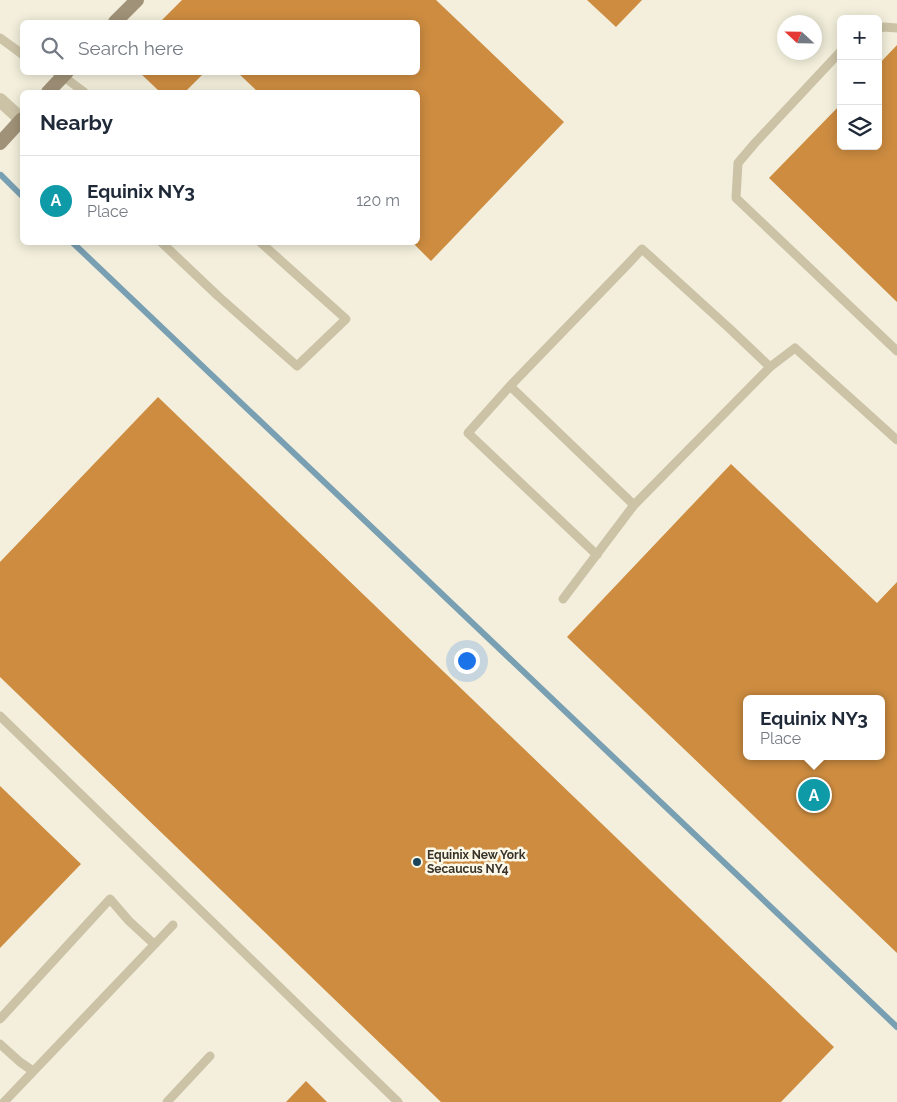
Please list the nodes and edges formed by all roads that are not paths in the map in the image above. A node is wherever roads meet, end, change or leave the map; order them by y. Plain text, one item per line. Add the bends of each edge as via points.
1 (137, 0) edge
2 (117, 20) edge
3 (882, 28) edge
4 (897, 28) edge
5 (0, 38) edge
6 (20, 53) edge
7 (837, 55) edge
8 (61, 75) edge
9 (63, 75) edge
10 (50, 90) edge
11 (82, 90) edge
12 (0, 100) edge
13 (20, 118) edge
14 (20, 122) edge
15 (0, 143) edge
16 (164, 245) edge
17 (263, 245) edge
18 (897, 351) edge
19 (770, 367) junction
20 (510, 386) junction
21 (897, 440) edge
22 (634, 505) junction
23 (597, 555) junction
24 (563, 599) dead end
25 (0, 716) edge
26 (172, 925) dead end
27 (154, 944) junction
28 (0, 1019) edge
29 (0, 1044) edge
30 (210, 1056) dead end
31 (34, 1071) junction
32 (4, 1102) edge
33 (167, 1102) edge
34 (398, 1102) edge

1 - 2 main road
3 - 4 lane
5 - 6 lane
7 - 18 lane via 738,164 736,198
8 - 10 main road
9 - 11 lane
12 - 13 street
14 - 15 main road
16 - 17 lane via 297,366 346,319
19 - 20 lane via 642,249
19 - 21 lane via 795,348
19 - 22 lane
20 - 22 lane
20 - 23 lane via 468,433
22 - 23 lane
23 - 24 lane
25 - 34 lane
26 - 27 lane
27 - 28 lane via 110,899
27 - 31 lane
29 - 31 lane
30 - 33 lane
31 - 32 lane

